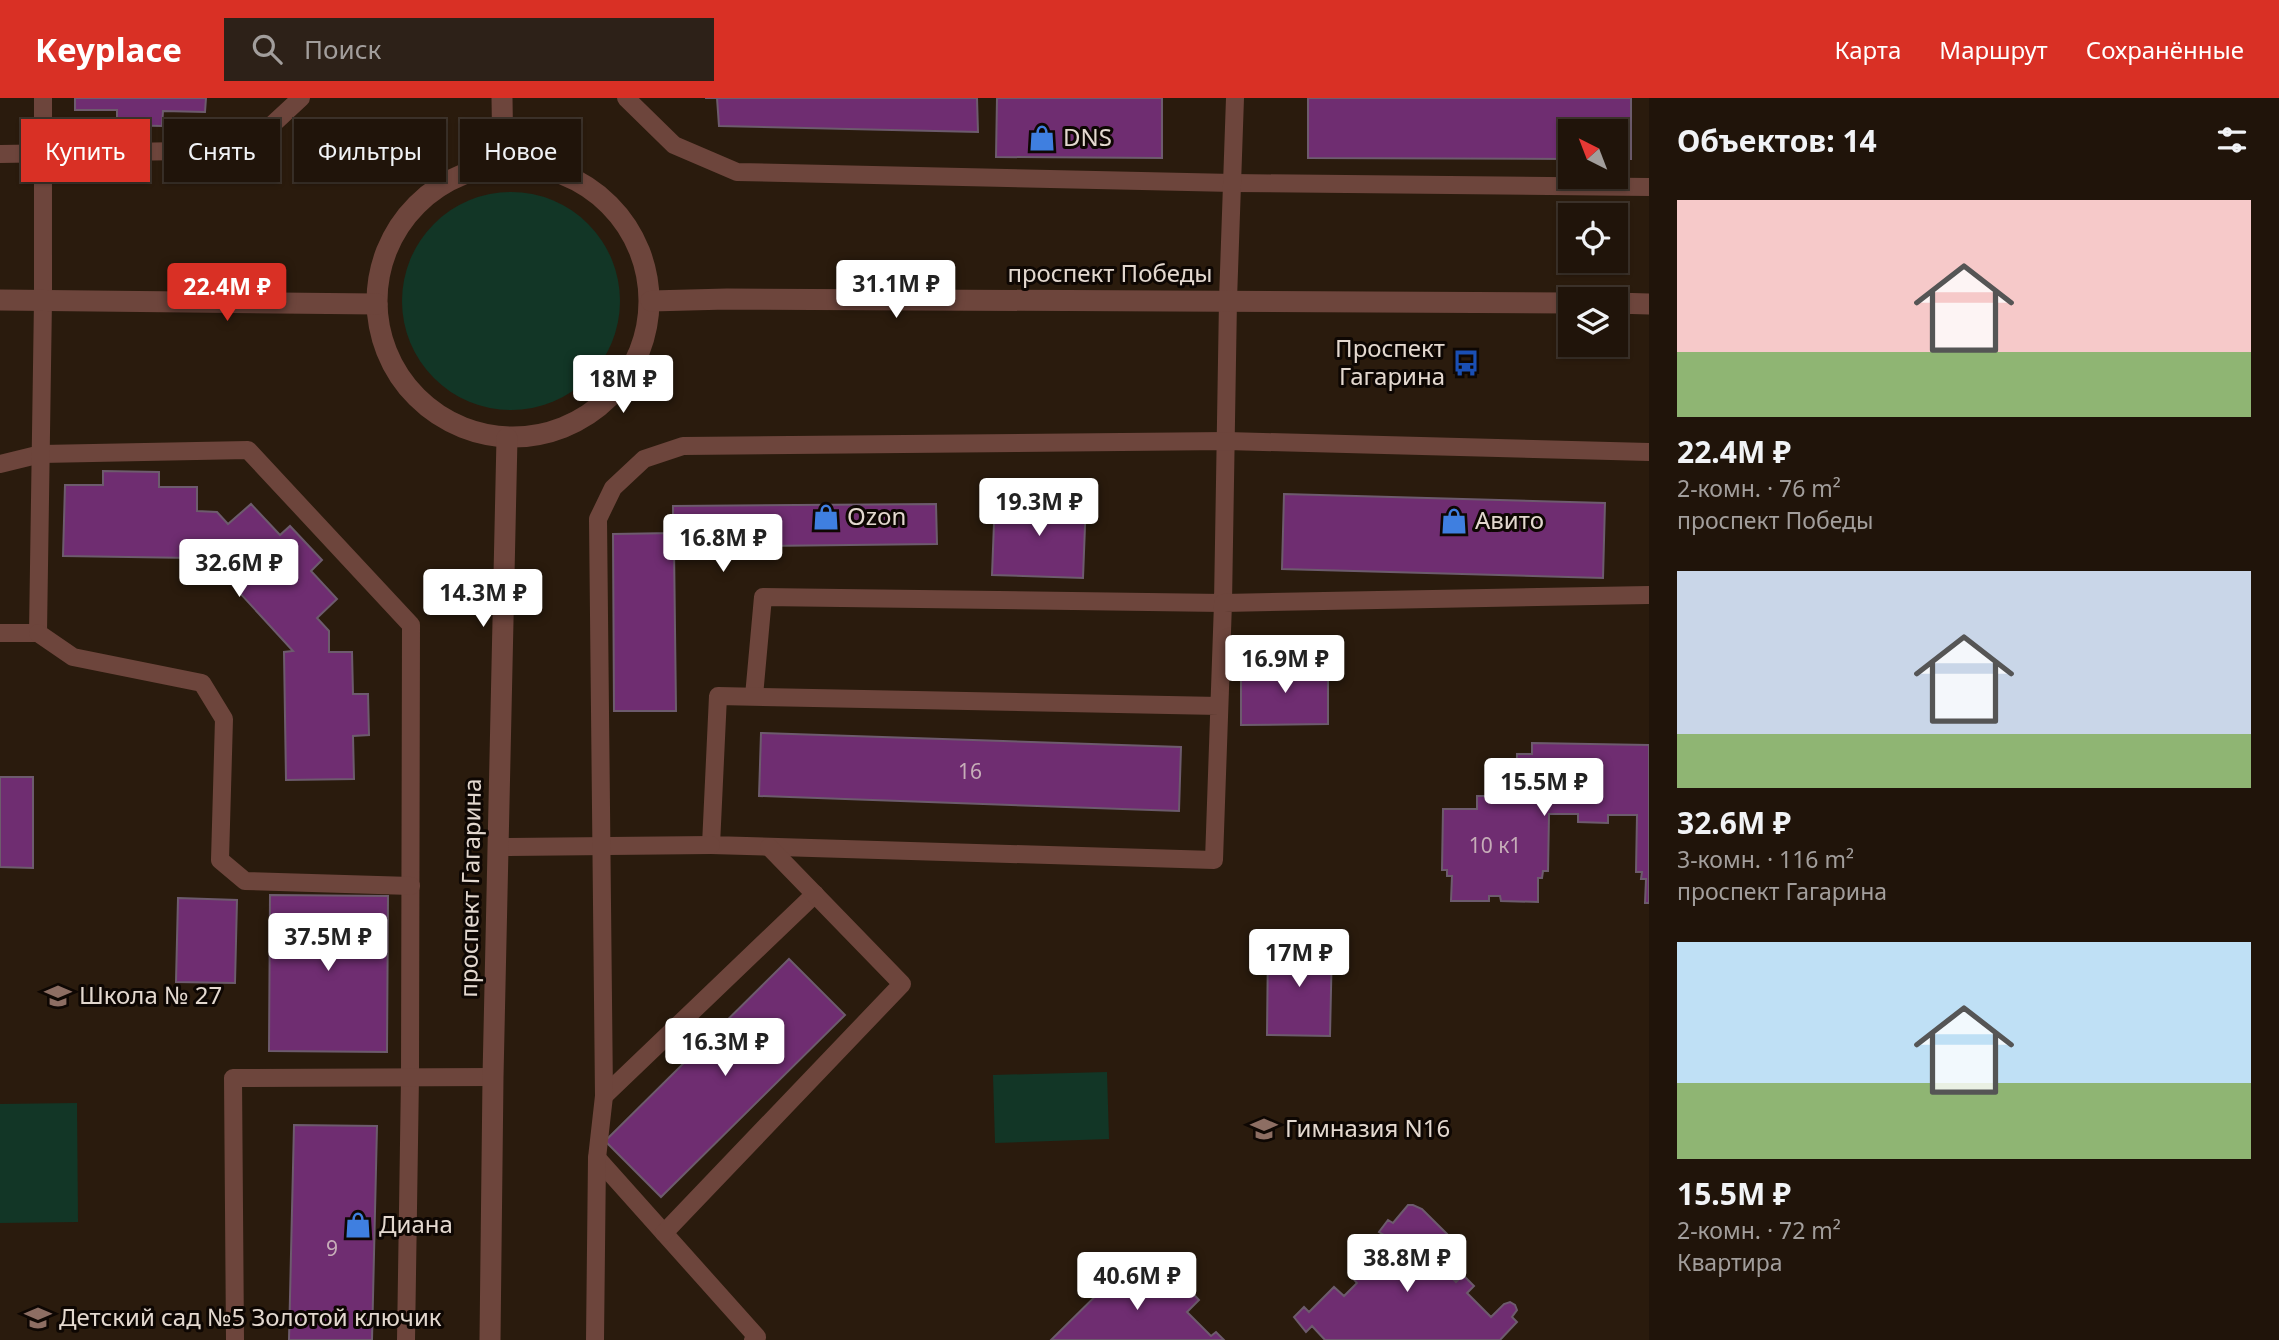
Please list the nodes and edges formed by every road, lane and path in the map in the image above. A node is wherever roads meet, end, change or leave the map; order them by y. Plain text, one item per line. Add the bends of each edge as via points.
1 (43, 98) edge
2 (301, 98) edge
3 (502, 98) edge
4 (626, 98) edge
5 (1235, 98) edge
6 (43, 119) edge
7 (502, 119) edge
8 (150, 152) edge
9 (0, 155) edge
10 (21, 155) edge
11 (460, 176) edge
12 (43, 182) edge
13 (579, 182) edge
14 (1233, 183) junction
15 (1649, 187) edge
16 (0, 300) edge
17 (43, 300) junction
18 (651, 300) junction
19 (1228, 300) junction
20 (1558, 303) edge
21 (1628, 303) edge
22 (377, 304) junction
23 (1649, 304) edge
24 (508, 438) junction
25 (1227, 441) junction
26 (1649, 452) edge
27 (41, 454) junction
28 (0, 464) edge
29 (1649, 595) edge
30 (1223, 603) junction
31 (0, 633) edge
32 (38, 633) junction
33 (754, 696) junction
34 (1219, 706) junction
35 (711, 845) junction
36 (499, 847) junction
37 (601, 847) junction
38 (769, 847) junction
39 (411, 886) junction
40 (815, 894) junction
41 (410, 1077) junction
42 (493, 1077) junction
43 (604, 1096) junction
44 (597, 1158) junction
45 (664, 1233) junction
46 (235, 1340) edge
47 (406, 1340) edge
48 (490, 1340) edge
49 (595, 1340) edge
50 (753, 1340) edge

1 - 6 lane
2 - 8 lane via 244,150
3 - 7 street
4 - 14 lane via 674,145 737,172
5 - 14 lane
9 - 10 lane
11 - 22 street via 428,195 400,225 382,263
12 - 17 lane
13 - 18 street via 622,217 643,256
14 - 15 lane
14 - 19 lane
16 - 17 street
17 - 22 street
17 - 27 lane
18 - 19 street, проспект Победы
18 - 24 street via 640,355 609,400 562,430
19 - 20 street, проспект Победы
19 - 25 lane
21 - 23 street
22 - 24 street via 383,344 402,381 421,401 467,430
24 - 36 street, проспект Гагарина
25 - 26 lane
25 - 30 lane
25 - 37 lane via 683,446 645,459 614,488 598,519
27 - 28 lane
27 - 32 lane
27 - 39 lane via 248,450 411,625
29 - 30 lane
30 - 33 lane via 763,597
30 - 34 lane
31 - 32 lane
32 - 39 lane via 73,657 202,684 224,719 220,860 245,881
33 - 34 lane
33 - 35 lane via 718,696
34 - 38 lane via 1214,860
35 - 37 lane
35 - 38 lane
36 - 37 lane
36 - 42 street, проспект Гагарина
37 - 43 lane
38 - 40 lane
39 - 41 lane
40 - 43 lane
40 - 45 lane via 902,984
41 - 42 lane
41 - 46 lane via 233,1077
41 - 47 lane
42 - 48 street, проспект Гагарина
43 - 44 lane
44 - 45 lane
44 - 49 lane
45 - 50 lane via 757,1337

